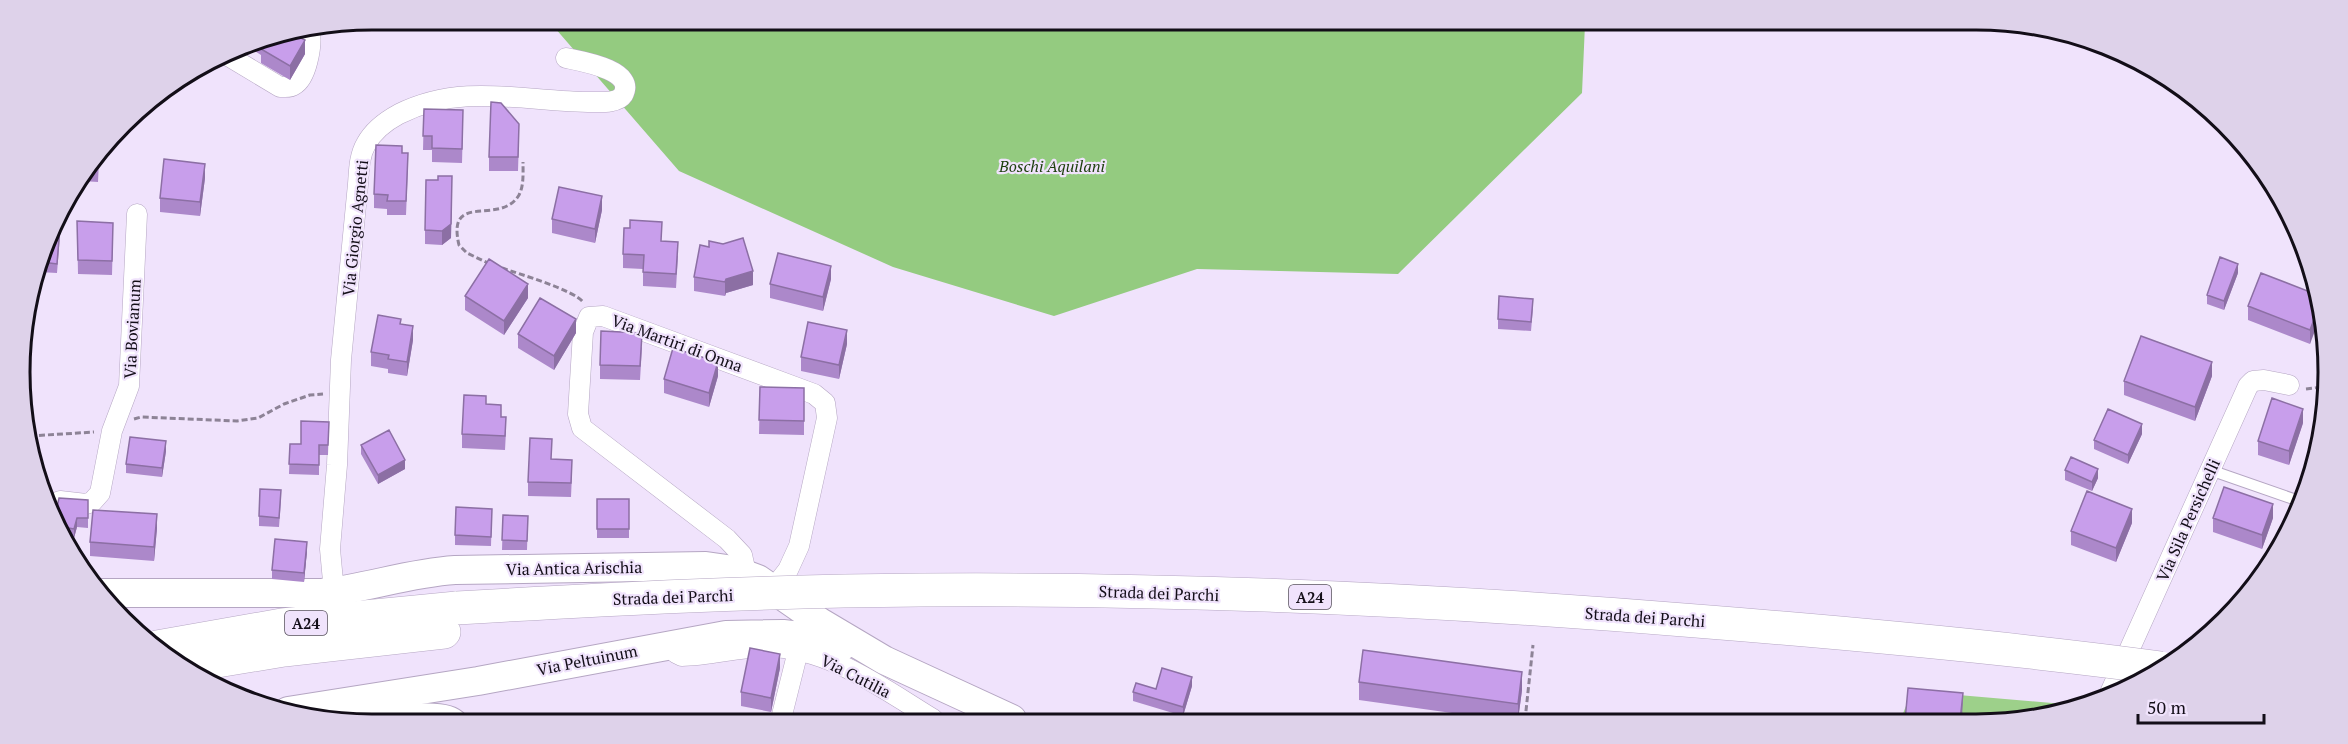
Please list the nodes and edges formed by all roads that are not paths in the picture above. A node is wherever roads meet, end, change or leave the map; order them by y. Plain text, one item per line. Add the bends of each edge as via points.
1 (310, 36) edge
2 (566, 57) dead end
3 (234, 59) edge
4 (137, 214) dead end
5 (2289, 385) dead end
6 (2210, 470) junction
7 (2293, 499) edge
8 (56, 503) edge
9 (740, 572) junction
10 (773, 589) junction
11 (111, 592) edge
12 (334, 592) junction
13 (456, 619) junction
14 (738, 634) junction
15 (167, 645) edge
16 (671, 645) junction
17 (798, 651) junction
18 (884, 660) junction
19 (196, 665) edge
20 (2149, 667) edge
21 (2113, 685) edge
22 (2114, 685) edge
23 (346, 713) edge
24 (348, 713) edge
25 (455, 714) edge
26 (783, 714) edge
27 (924, 714) edge
28 (1001, 714) edge

1 - 3 street via 301,78 289,87 280,87
2 - 12 street, Via Giorgio Agnetti via 611,70 621,78 624,94 604,102 499,96 440,98 394,116 366,144 358,184 340,393 330,549
4 - 8 street, Via Bovianum via 129,386 114,426 100,493 87,504
5 - 6 street, Via Sila Persichelli via 2264,380 2248,386
6 - 7 lane
6 - 21 street, Via Sila Persichelli
9 - 10 main road, Via Antica Arischia
9 - 10 street, Via Martiri di Onna via 744,558 727,538 582,428 578,414 583,332 586,321 593,316 603,316 814,394 825,403 827,418 799,546 788,570
9 - 12 main road, Via Antica Arischia via 706,566 455,570 413,574
9 - 14 main road via 721,580 711,602 715,622
10 - 14 main road via 777,601 772,619 759,630
10 - 18 main road, Via Antica Arischia
11 - 12 main road, Via Antica Arischia
13 - 15 highway, Strada dei Parchi / A24 via 282,625
13 - 19 highway, Strada dei Parchi / A24
13 - 20 highway, Strada dei Parchi / A24, bridge via 638,598 918,590 1094,591 1546,609 1915,640
13 - 22 highway, Strada dei Parchi / A24 via 1006,611 1264,617 1640,637 1914,661
14 - 16 main road, Via Peltuinum
14 - 18 main road, Via Peltuinum via 817,639
16 - 17 street, Via Cutilia via 682,656 765,647
16 - 23 main road, Via Peltuinum via 478,681
17 - 26 street
17 - 27 street, Via Cutilia via 842,666
18 - 28 main road, Via Antica Arischia
24 - 25 lane via 422,709

